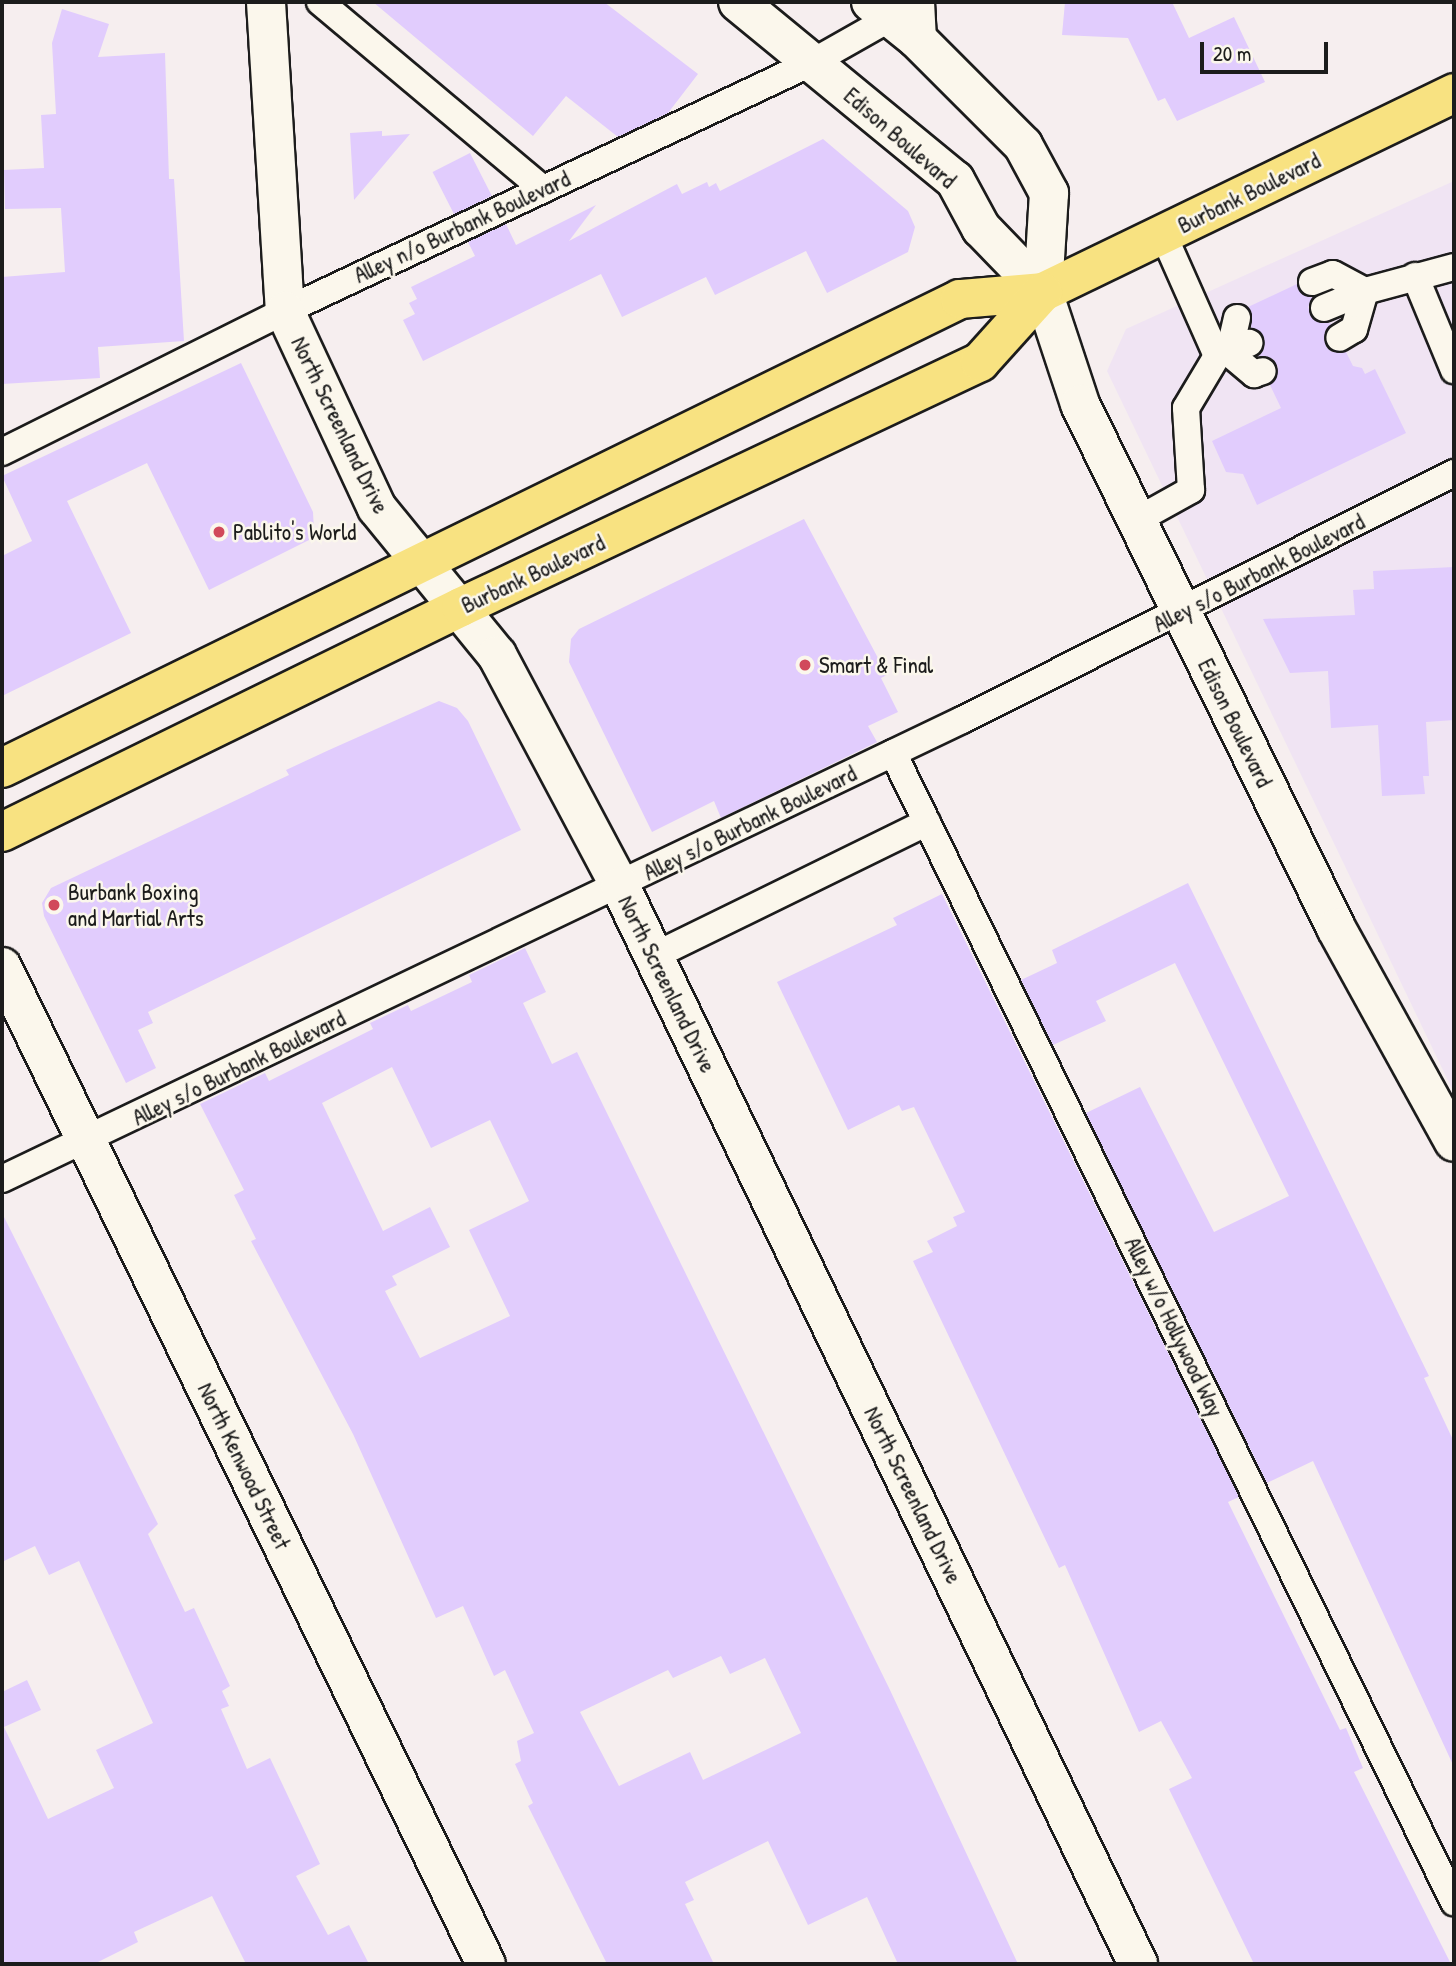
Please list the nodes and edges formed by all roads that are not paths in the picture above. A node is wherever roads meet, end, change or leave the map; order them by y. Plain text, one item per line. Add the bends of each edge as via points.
1 (266, 2) edge
2 (320, 2) edge
3 (738, 2) edge
4 (905, 11) edge
5 (811, 63) junction
6 (1454, 93) edge
7 (543, 189) junction
8 (1163, 234) junction
9 (1454, 267) edge
10 (1415, 276) junction
11 (1312, 282) dead end
12 (1365, 291) junction
13 (1043, 292) junction
14 (1324, 308) dead end
15 (285, 311) junction
16 (1237, 318) dead end
17 (1339, 338) dead end
18 (1232, 351) junction
19 (1454, 370) edge
20 (1263, 371) dead end
21 (2, 452) edge
22 (1454, 472) edge
23 (1137, 520) junction
24 (422, 562) junction
25 (461, 607) junction
26 (1182, 612) junction
27 (893, 753) junction
28 (2, 768) edge
29 (927, 822) junction
30 (2, 832) edge
31 (620, 886) junction
32 (653, 956) junction
33 (2, 967) edge
34 (87, 1141) junction
35 (1454, 1142) edge
36 (2, 1179) edge
37 (1454, 1902) edge
38 (486, 1964) edge
39 (1138, 1964) edge

1 - 15 street, North Screenland Drive
2 - 7 lane
3 - 5 street, Edison Boulevard
4 - 5 lane, Alley n/o Burbank Boulevard
4 - 13 street, Edison Boulevard via 1023,145 1049,193
5 - 7 lane, Alley n/o Burbank Boulevard
5 - 13 street, Edison Boulevard via 955,180 981,228
6 - 8 main road, Burbank Boulevard
7 - 15 lane, Alley n/o Burbank Boulevard
8 - 13 main road, Burbank Boulevard
8 - 18 lane
9 - 10 lane
10 - 12 lane
10 - 19 lane
11 - 12 lane via 1333,274
12 - 14 lane
12 - 17 lane via 1354,329
13 - 23 street, Edison Boulevard via 1068,377
13 - 24 main road, Burbank Boulevard via 960,299
13 - 25 main road, Burbank Boulevard via 981,362
15 - 21 lane, Alley n/o Burbank Boulevard
15 - 24 street, North Screenland Drive via 377,508
16 - 18 lane
18 - 20 lane via 1254,374
18 - 23 lane via 1186,408 1191,490
22 - 26 lane, Alley s/o Burbank Boulevard
23 - 26 street, Edison Boulevard
24 - 25 street, North Screenland Drive
24 - 28 main road, Burbank Boulevard
25 - 30 main road, Burbank Boulevard
25 - 31 street, North Screenland Drive via 502,663
26 - 27 lane, Alley s/o Burbank Boulevard
26 - 35 street, Edison Boulevard via 1336,928
27 - 29 lane, Alley w/o Hollywood Way
27 - 31 lane, Alley s/o Burbank Boulevard
29 - 32 lane
29 - 37 lane, Alley w/o Hollywood Way
31 - 32 street, North Screenland Drive
31 - 34 lane, Alley s/o Burbank Boulevard
32 - 39 street, North Screenland Drive
33 - 34 street, North Kenwood Street
34 - 36 lane, Alley s/o Burbank Boulevard
34 - 38 street, North Kenwood Street

